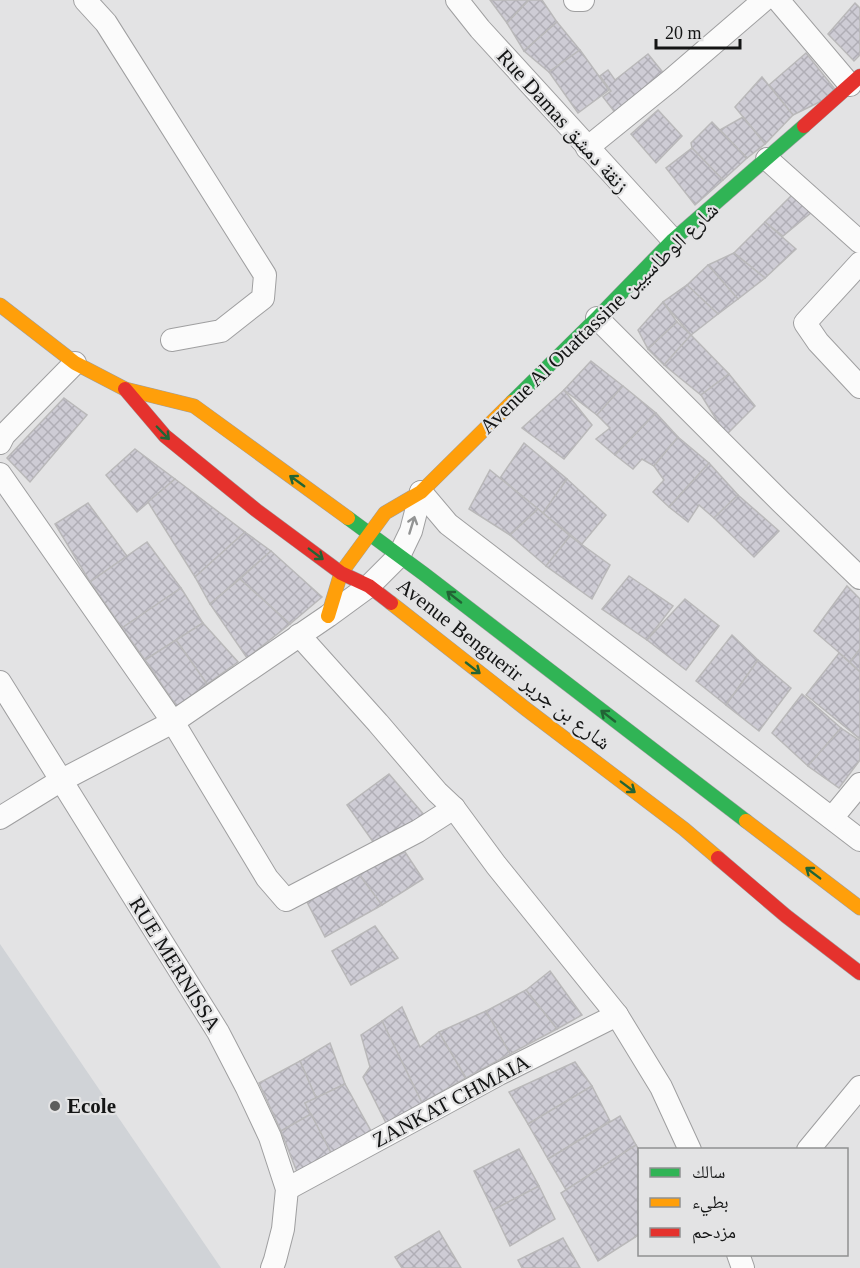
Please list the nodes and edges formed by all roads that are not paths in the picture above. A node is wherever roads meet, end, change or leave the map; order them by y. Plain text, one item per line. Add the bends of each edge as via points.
1 (85, 0) edge
2 (457, 0) edge
3 (575, 0) edge
4 (583, 0) edge
5 (764, 0) edge
6 (778, 0) edge
7 (855, 80) edge
8 (587, 148) junction
9 (767, 159) junction
10 (673, 240) junction
11 (860, 242) edge
12 (860, 263) edge
13 (0, 305) edge
14 (597, 318) junction
15 (172, 340) dead end
16 (75, 363) junction
17 (860, 387) edge
18 (125, 389) junction
19 (0, 443) edge
20 (0, 474) edge
21 (421, 492) junction
22 (369, 533) junction
23 (399, 556) junction
24 (341, 573) junction
25 (860, 578) edge
26 (369, 586) junction
27 (328, 616) junction
28 (299, 635) junction
29 (0, 682) edge
30 (174, 722) junction
31 (60, 781) junction
32 (860, 784) edge
33 (454, 808) junction
34 (0, 818) edge
35 (832, 818) junction
36 (860, 840) edge
37 (858, 902) edge
38 (860, 973) edge
39 (617, 1015) junction
40 (860, 1087) edge
41 (690, 1148) edge
42 (809, 1148) edge
43 (287, 1189) junction
44 (272, 1268) edge

1 - 15 street via 106,23 266,275 263,298 221,331
2 - 8 street, Rue Damas زنقة دمشق
3 - 4 street
5 - 8 street
6 - 7 street
7 - 9 main road, Avenue Al Ouattassine شارع الوطاسيين
8 - 10 street, Rue Damas زنقة دمشق
9 - 10 main road, Avenue Al Ouattassine شارع الوطاسيين
9 - 11 street
10 - 14 main road, Avenue Al Ouattassine شارع الوطاسيين
12 - 17 street via 805,323
13 - 16 main road, Avenue Benguerir شارع بن جرير
14 - 21 main road, Avenue Al Ouattassine شارع الوطاسيين
14 - 25 street
16 - 18 main road, Avenue Benguerir شارع بن جرير
16 - 19 street
22 -> 18 main road, Avenue Benguerir شارع بن جرير via 194,406
18 -> 24 main road, Avenue Benguerir شارع بن جرير via 165,436
20 - 30 street
21 - 22 main road, Avenue Al Ouattassine شارع الوطاسيين via 385,513
23 -> 21 street via 411,531
21 - 35 street via 448,524
22 - 23 main road, Avenue Benguerir شارع بن جرير
22 - 24 main road, Avenue Al Ouattassine شارع الوطاسيين
23 - 26 street
37 -> 23 main road, Avenue Benguerir شارع بن جرير
24 - 26 main road, Avenue Benguerir شارع بن جرير
24 - 27 main road, Avenue Al Ouattassine شارع الوطاسيين
26 - 27 street
26 -> 38 main road, Avenue Benguerir شارع بن جرير via 684,829
27 - 28 street
28 - 30 street
28 - 33 street
29 - 31 street, RUE MERNISSA
30 - 31 street
30 - 33 street via 267,878 286,900
31 - 34 street
31 - 43 street, RUE MERNISSA via 218,1032 270,1137
32 - 35 street
33 - 39 street
35 - 36 street
39 - 41 street via 662,1087
39 - 43 street, ZANKAT CHMAIA
40 - 42 street
43 - 44 street, RUE MERNISSA via 283,1229

